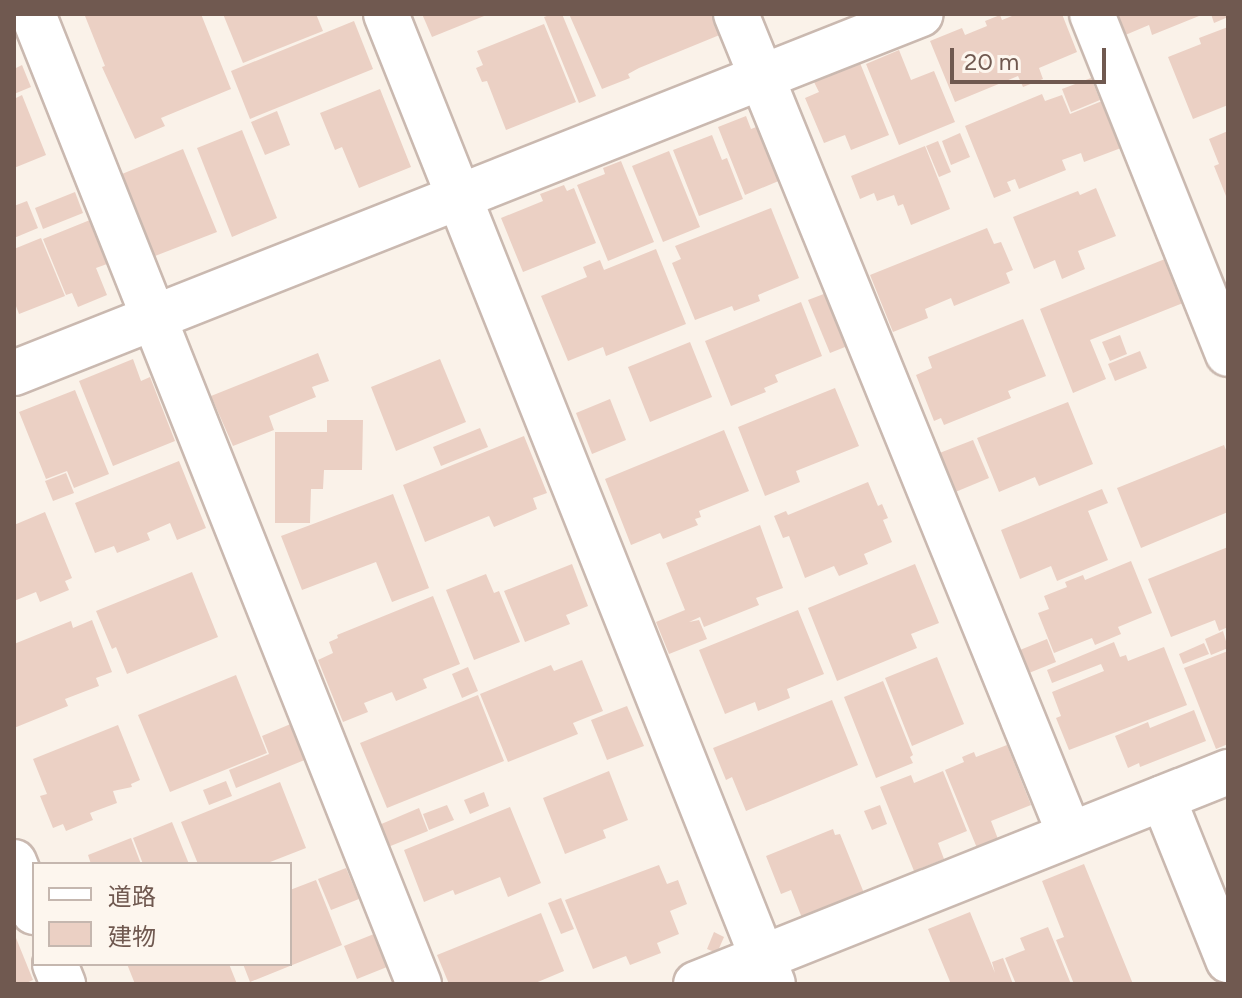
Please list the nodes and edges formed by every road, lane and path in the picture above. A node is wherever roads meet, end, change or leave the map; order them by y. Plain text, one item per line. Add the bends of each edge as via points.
1 (33, 14) edge
2 (386, 14) edge
3 (736, 14) edge
4 (921, 14) edge
5 (1092, 14) edge
6 (761, 77) junction
7 (459, 197) junction
8 (154, 318) junction
9 (1228, 354) edge
10 (14, 373) edge
11 (1228, 772) edge
12 (1163, 798) junction
13 (1070, 835) junction
14 (14, 862) edge
15 (32, 907) edge
16 (1228, 960) edge
17 (768, 971) edge
18 (419, 984) edge
19 (696, 984) edge

1 - 8 street
2 - 7 street
3 - 6 street
4 - 6 street
5 - 9 street
6 - 7 street
6 - 13 street
7 - 8 street
7 - 17 street
8 - 10 street
8 - 18 street
11 - 12 street
12 - 13 street
12 - 16 street
13 - 17 street
14 - 15 street
17 - 19 street

